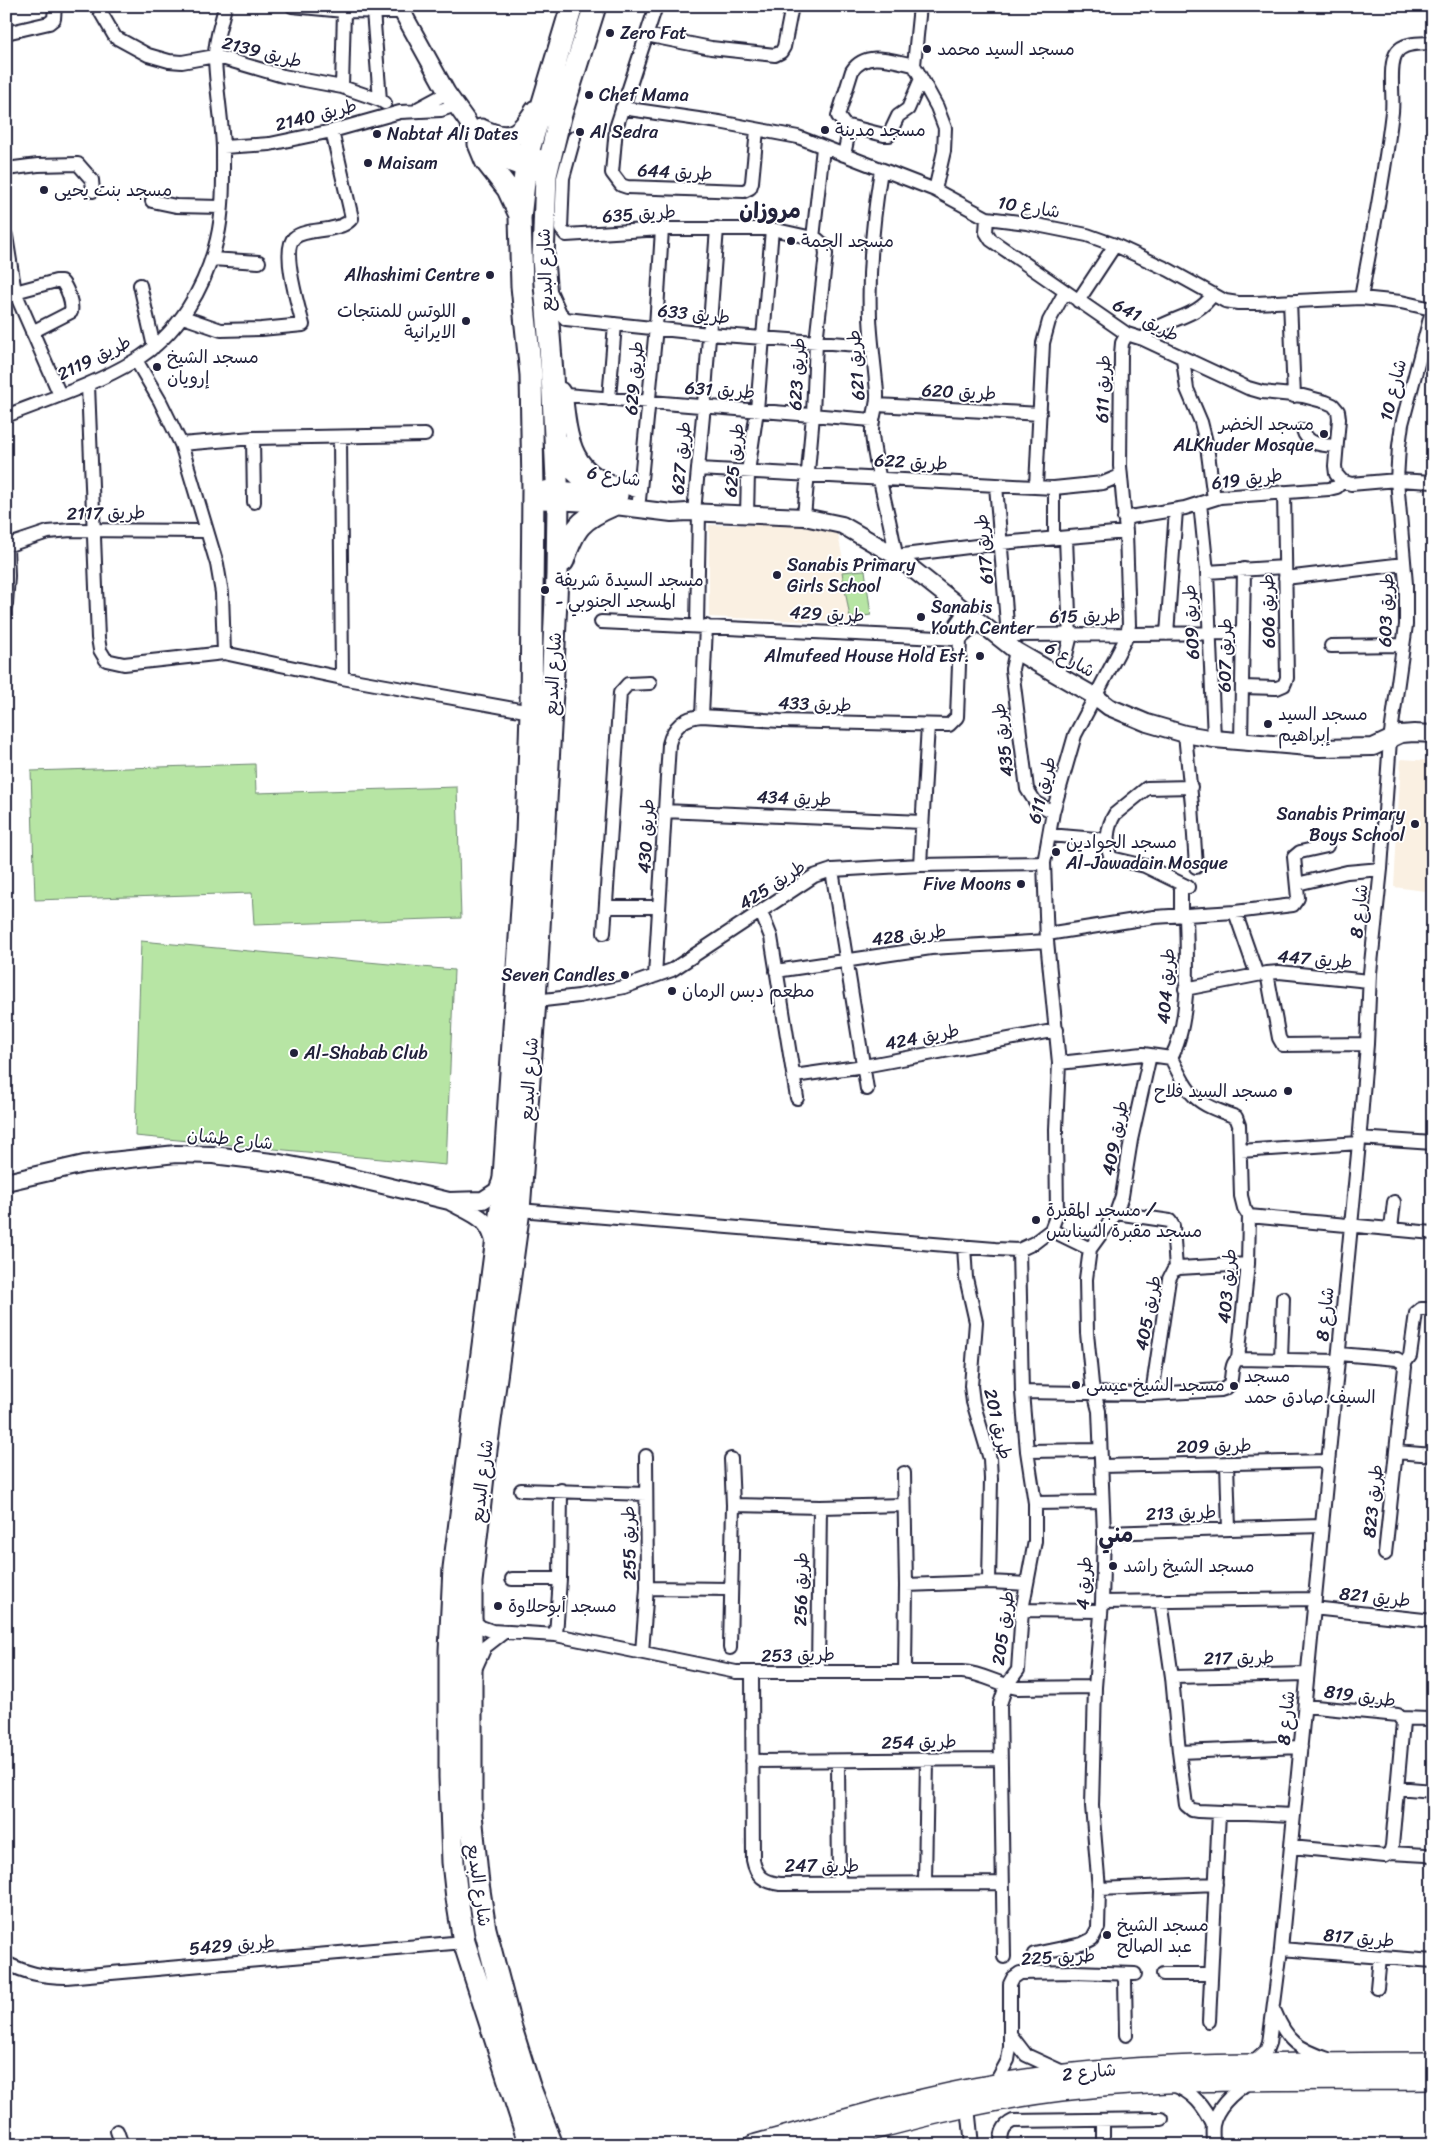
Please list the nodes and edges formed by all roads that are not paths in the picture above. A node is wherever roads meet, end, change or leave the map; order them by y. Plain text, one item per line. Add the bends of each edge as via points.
1 (55, 6) edge
2 (97, 6) edge
3 (225, 6) edge
4 (292, 6) edge
5 (572, 6) edge
6 (596, 6) edge
7 (656, 6) edge
8 (792, 6) edge
9 (920, 6) edge
10 (400, 9) edge
11 (344, 10) junction
12 (373, 11) junction
13 (6, 33) edge
14 (646, 35) junction
15 (1433, 43) edge
16 (215, 56) junction
17 (914, 65) junction
18 (921, 79) junction
19 (342, 88) junction
20 (451, 99) junction
21 (380, 100) junction
22 (542, 102) junction
23 (622, 108) junction
24 (400, 112) junction
25 (848, 126) junction
26 (756, 130) junction
27 (332, 131) junction
28 (476, 132) junction
29 (574, 138) dead end
30 (223, 147) junction
31 (824, 148) junction
32 (844, 154) junction
33 (527, 163) junction
34 (547, 167) junction
35 (6, 169) edge
36 (881, 170) junction
37 (93, 190) dead end
38 (934, 190) junction
39 (152, 201) dead end
40 (221, 207) junction
41 (520, 218) junction
42 (987, 218) junction
43 (717, 228) junction
44 (662, 229) junction
45 (772, 229) junction
46 (6, 236) edge
47 (813, 238) junction
48 (1115, 245) junction
49 (211, 260) junction
50 (8, 262) edge
51 (259, 262) dead end
52 (544, 271) junction
53 (140, 284) dead end
54 (15, 292) junction
55 (1065, 292) junction
56 (1212, 295) junction
57 (1361, 298) junction
58 (1078, 301) junction
59 (1290, 301) junction
60 (1432, 308) edge
61 (183, 317) junction
62 (615, 324) junction
63 (656, 327) junction
64 (32, 332) junction
65 (709, 334) junction
66 (1127, 334) junction
67 (763, 337) junction
68 (1143, 339) junction
69 (816, 342) junction
70 (872, 346) junction
71 (154, 347) junction
72 (1183, 359) junction
73 (136, 360) junction
74 (552, 373) junction
75 (88, 385) junction
76 (60, 395) junction
77 (566, 395) junction
78 (1298, 396) junction
79 (609, 399) junction
80 (650, 403) junction
81 (704, 406) junction
82 (877, 406) junction
83 (758, 410) junction
84 (1040, 414) junction
85 (813, 415) junction
86 (6, 416) edge
87 (872, 420) junction
88 (1303, 430) dead end
89 (554, 433) junction
90 (425, 435) dead end
91 (340, 437) junction
92 (253, 438) junction
93 (181, 444) junction
94 (1336, 446) junction
95 (698, 469) junction
96 (748, 472) junction
97 (808, 476) junction
98 (1120, 476) junction
99 (879, 478) junction
100 (1397, 480) junction
101 (1346, 482) junction
102 (1433, 482) edge
103 (996, 485) junction
104 (1036, 486) junction
105 (1054, 488) junction
106 (1284, 492) junction
107 (532, 495) junction
108 (558, 495) junction
109 (640, 496) junction
110 (1214, 499) junction
111 (615, 500) junction
112 (254, 502) dead end
113 (1200, 503) junction
114 (1176, 510) junction
115 (693, 512) junction
116 (747, 515) junction
117 (804, 517) junction
118 (1124, 518) junction
119 (95, 530) junction
120 (206, 531) junction
121 (1126, 532) junction
122 (1060, 539) junction
123 (1001, 543) junction
124 (7, 546) edge
125 (896, 556) junction
126 (1404, 564) junction
127 (1244, 569) junction
128 (1206, 572) junction
129 (1285, 572) junction
130 (557, 575) junction
131 (6, 604) edge
132 (966, 610) junction
133 (601, 622) dead end
134 (980, 622) junction
135 (701, 626) junction
136 (1243, 632) junction
137 (1128, 633) junction
138 (1069, 634) junction
139 (1167, 634) junction
140 (1210, 634) junction
141 (953, 638) junction
142 (1009, 644) junction
143 (1403, 645) junction
144 (1331, 646) dead end
145 (224, 652) junction
146 (1057, 674) junction
147 (342, 678) junction
148 (650, 683) dead end
149 (1242, 687) junction
150 (1096, 697) junction
151 (532, 712) junction
152 (702, 716) junction
153 (928, 725) junction
154 (1185, 734) junction
155 (1433, 734) edge
156 (1214, 739) junction
157 (1390, 740) junction
158 (1241, 742) junction
159 (1191, 788) junction
160 (664, 811) junction
161 (1053, 812) junction
162 (922, 822) junction
163 (1049, 835) junction
164 (1108, 840) junction
165 (1327, 846) dead end
166 (1044, 862) junction
167 (920, 865) junction
168 (1196, 868) dead end
169 (1381, 869) junction
170 (832, 870) junction
171 (1297, 884) junction
172 (606, 906) junction
173 (659, 907) junction
174 (760, 912) junction
175 (1235, 912) junction
176 (1184, 916) junction
177 (604, 933) dead end
178 (1047, 938) junction
179 (845, 960) junction
180 (776, 971) junction
181 (1262, 974) junction
182 (655, 976) junction
183 (1369, 981) junction
184 (1185, 989) junction
185 (535, 1001) junction
186 (1057, 1030) junction
187 (1367, 1044) junction
188 (1150, 1055) junction
189 (1171, 1058) junction
190 (1059, 1063) junction
191 (864, 1066) junction
192 (794, 1076) junction
193 (867, 1089) dead end
194 (797, 1098) dead end
195 (1359, 1140) junction
196 (1433, 1143) edge
197 (1240, 1151) junction
198 (506, 1163) junction
199 (6, 1182) edge
200 (449, 1201) junction
201 (1394, 1202) dead end
202 (519, 1210) junction
203 (1116, 1213) junction
204 (1249, 1216) junction
205 (1351, 1225) junction
206 (1390, 1229) junction
207 (1051, 1230) junction
208 (1433, 1233) edge
209 (964, 1246) junction
210 (1090, 1249) junction
211 (1019, 1250) junction
212 (496, 1251) junction
213 (1248, 1264) junction
214 (1176, 1269) junction
215 (1284, 1298) dead end
216 (1433, 1309) edge
217 (1338, 1358) junction
218 (1238, 1359) junction
219 (1281, 1360) junction
220 (1404, 1364) junction
221 (1022, 1392) junction
222 (1096, 1393) junction
223 (1152, 1394) junction
224 (1100, 1450) junction
225 (1027, 1451) junction
226 (1396, 1452) junction
227 (1433, 1454) edge
228 (646, 1456) dead end
229 (731, 1459) dead end
230 (1328, 1461) junction
231 (1227, 1463) junction
232 (1102, 1466) junction
233 (904, 1472) dead end
234 (521, 1490) dead end
235 (561, 1490) junction
236 (646, 1494) junction
237 (1102, 1502) junction
238 (1035, 1503) junction
239 (732, 1505) junction
240 (904, 1506) junction
241 (820, 1507) junction
242 (1321, 1526) junction
243 (1229, 1529) junction
244 (1104, 1533) junction
245 (1385, 1554) dead end
246 (512, 1579) dead end
247 (560, 1579) junction
248 (989, 1582) junction
249 (1027, 1584) junction
250 (906, 1585) junction
251 (647, 1588) junction
252 (730, 1589) junction
253 (1160, 1601) junction
254 (1313, 1604) junction
255 (1101, 1607) junction
256 (1022, 1610) junction
257 (470, 1618) junction
258 (1433, 1621) edge
259 (503, 1633) junction
260 (556, 1635) junction
261 (730, 1648) dead end
262 (642, 1652) junction
263 (818, 1672) junction
264 (905, 1672) junction
265 (752, 1673) junction
266 (1307, 1674) junction
267 (1172, 1678) junction
268 (472, 1682) junction
269 (1006, 1686) junction
270 (1095, 1687) junction
271 (1305, 1706) junction
272 (1402, 1718) junction
273 (1428, 1719) dead end
274 (1301, 1747) junction
275 (1179, 1752) junction
276 (1000, 1759) junction
277 (838, 1760) junction
278 (927, 1760) junction
279 (752, 1761) junction
280 (1397, 1788) junction
281 (1433, 1791) edge
282 (1219, 1812) junction
283 (1294, 1816) junction
284 (1291, 1847) junction
285 (1390, 1854) junction
286 (1433, 1857) edge
287 (839, 1883) junction
288 (925, 1883) junction
289 (1002, 1883) junction
290 (1216, 1884) junction
291 (1098, 1890) junction
292 (464, 1942) junction
293 (1281, 1949) junction
294 (1034, 1954) dead end
295 (1004, 1957) dead end
296 (1380, 1957) junction
297 (1433, 1962) edge
298 (6, 1963) edge
299 (1163, 1974) dead end
300 (1211, 1974) junction
301 (1377, 1988) dead end
302 (1274, 2011) junction
303 (1209, 2021) dead end
304 (1010, 2034) junction
305 (1126, 2035) dead end
306 (1335, 2062) junction
307 (1433, 2062) edge
308 (1251, 2073) junction
309 (1068, 2074) junction
310 (1433, 2080) edge
311 (1166, 2082) junction
312 (995, 2084) junction
313 (968, 2107) junction
314 (1103, 2120) junction
315 (1162, 2120) dead end
316 (1213, 2125) junction
317 (117, 2131) dead end
318 (122, 2145) edge
319 (530, 2145) edge
320 (552, 2145) edge
321 (753, 2145) edge
322 (817, 2145) edge
323 (972, 2145) edge
324 (1001, 2145) edge
325 (1102, 2145) edge
326 (1213, 2145) edge

1 - 13 street via 54,19 49,23
2 - 16 street, طريق 2139 via 115,37 148,55 182,62
3 - 16 street, طريق 2119
4 - 11 street
5 - 22 main road, شارع البديع
6 - 34 main road, شارع البديع
7 - 14 street
8 - 14 street via 784,47 775,55 711,48
9 - 17 street
10 - 12 street
10 - 20 street
11 - 12 street
11 - 19 street
12 - 21 street
14 - 23 street
15 - 57 street via 1404,46 1393,58 1393,102 1388,142
16 - 19 street, طريق 2139 via 283,76
16 - 30 street, طريق 2119
17 - 18 street
17 - 25 street via 872,58 860,61 852,71 838,116
18 - 25 street via 908,109 898,116 889,135
18 - 38 street via 945,128 945,145
19 - 21 street, طريق 2139
20 - 24 street, طريق 2140
20 - 28 street
21 - 24 street, طريق 2139
22 - 28 main road via 523,130 512,136 498,137
22 - 33 main road, شارع البديع
23 - 26 street, شارع 10
23 - 26 street, طريق 644 via 616,128 612,174 627,187 744,191 752,182
24 - 27 street, طريق 2140
25 - 32 street
26 - 31 street, شارع 10 via 798,138
27 - 30 street, طريق 2140 via 270,144
27 - 61 street via 352,218 344,225 300,235 290,244 290,264 303,325 222,330
28 - 33 street
28 - 41 main road via 486,161 508,189
29 - 44 street, طريق 635 via 563,178 561,229 564,233 570,236
30 - 40 street, طريق 2119
31 - 32 street, شارع 10
31 - 47 street
32 - 36 street, شارع 10
33 - 34 street
33 - 41 main road, شارع البديع
34 - 52 main road, شارع البديع via 543,217
35 - 37 street via 78,164 92,180
36 - 38 street, شارع 10
36 - 70 street, طريق 621 via 872,238
38 - 42 street, شارع 10
39 - 40 street via 176,206
40 - 49 street, طريق 2119 via 218,238
41 - 107 main road, شارع البديع via 522,286 531,375
42 - 48 street, شارع 10 via 1078,233
42 - 55 street, طريق 641 via 986,232 991,240
43 - 44 street, طريق 635
43 - 45 street, طريق 635
43 - 65 street, طريق 627
44 - 63 street, طريق 629
45 - 47 street, طريق 635
45 - 67 street, طريق 625
46 - 50 street
47 - 69 street, طريق 623 via 820,241 826,250
48 - 56 street, شارع 10 via 1169,270
48 - 58 street
49 - 51 street
49 - 61 street, طريق 2119
50 - 54 street
52 - 62 street, طريق 633 via 558,309 566,319
52 - 74 main road, شارع البديع
53 - 71 street
54 - 64 street
54 - 64 street via 56,281 65,284 71,312
55 - 58 street, طريق 641
55 - 84 street via 1044,335
56 - 59 street, شارع 10 via 1238,304
56 - 68 street via 1203,306 1154,330
57 - 59 street, شارع 10
57 - 60 street, شارع 10
58 - 66 street, طريق 641
59 - 78 street
60 - 100 street, شارع 10 via 1402,424
61 - 71 street, طريق 2119
62 - 63 street, طريق 633
62 - 79 street
63 - 65 street, طريق 633
63 - 80 street, طريق 629
64 - 76 street
65 - 67 street, طريق 633
65 - 81 street, طريق 627
66 - 68 street, طريق 641
66 - 98 street, طريق 611 via 1122,343 1119,389
67 - 69 street, طريق 633
67 - 83 street, طريق 625
68 - 72 street, طريق 641
69 - 70 street, طريق 633
69 - 85 street, طريق 623
70 - 82 street, طريق 621
71 - 73 street, طريق 2119
72 - 78 street, طريق 641 via 1248,388
72 - 110 street via 1187,389 1207,446
73 - 75 street, طريق 2119
73 - 93 street
74 - 77 street
74 - 89 main road, شارع البديع
75 - 76 street, طريق 2119
75 - 119 street
76 - 86 street, طريق 2119
77 - 79 street, طريق 631
77 - 109 street via 571,438 581,459 603,479
78 - 94 street, طريق 641 via 1333,405 1339,419
79 - 80 street, طريق 631
80 - 81 street, طريق 631
80 - 109 street, طريق 629
81 - 83 street, طريق 631
81 - 95 street, طريق 627
82 - 84 street, طريق 620
82 - 87 street, طريق 621
83 - 85 street, طريق 631
83 - 96 street, طريق 625
84 - 104 street
85 - 87 street, طريق 631
85 - 97 street, طريق 623
87 - 99 street, طريق 621
88 - 94 street via 1308,440 1314,443
89 - 108 main road, شارع البديع
89 - 111 main road via 574,471
90 - 91 street
91 - 92 street
91 - 147 street
92 - 93 street
92 - 112 street
93 - 120 street
94 - 101 street via 1335,470
95 - 96 street, طريق 622
95 - 115 street, طريق 627
96 - 97 street, طريق 622
96 - 116 street, طريق 625
97 - 99 street, طريق 622
97 - 117 street, طريق 623
98 - 105 street, طريق 622 via 1103,483
98 - 118 street, طريق 611
99 - 103 street, طريق 622
99 - 125 street, طريق 621
100 - 101 street, طريق 619
100 - 102 street, طريق 619
100 - 126 street, طريق 603
101 - 106 street, طريق 619 via 1333,488
103 - 104 street, طريق 622
103 - 123 street, طريق 617
104 - 105 street, طريق 622
105 - 122 street
106 - 110 street, طريق 619
106 - 129 street, طريق 606
107 - 108 street, شارع 6
107 - 151 main road, شارع البديع
108 - 111 street, شارع 6
108 - 130 main road, شارع البديع
109 - 111 street, شارع 6
109 - 115 street, شارع 6
110 - 113 street, طريق 619
111 - 115 street, شارع 6 via 672,514
111 - 130 main road via 579,525 570,539
113 - 114 street, طريق 619
113 - 128 street, طريق 609
114 - 118 street, طريق 619
114 - 139 street
115 - 116 street, شارع 6
115 - 135 street, طريق 627
116 - 117 street, شارع 6
117 - 125 street, شارع 6 via 842,525
118 - 121 street, طريق 611
119 - 120 street, طريق 2117
119 - 124 street, طريق 2117 via 48,532
119 - 145 street via 98,638 106,660 124,664
120 - 145 street via 217,564 222,594
121 - 122 street
121 - 137 street, طريق 611
122 - 123 street
122 - 138 street
123 - 125 street
123 - 142 street, طريق 617
124 - 131 street, طريق 2117
125 - 132 street, شارع 6
126 - 129 street
126 - 143 street, طريق 603 via 1407,604
127 - 128 street
127 - 129 street
127 - 136 street, طريق 607
128 - 140 street, طريق 609
129 - 149 street, طريق 606 via 1287,678 1284,685 1277,688
130 - 185 main road, شارع البديع
132 - 134 street, شارع 6
132 - 141 street
133 - 135 street, طريق 429
134 - 141 street
134 - 142 street, شارع 6
135 - 141 street, طريق 429
135 - 152 street
136 - 140 street, طريق 615
136 - 149 street, طريق 607
137 - 138 street, طريق 615
137 - 139 street, طريق 615
137 - 150 street, طريق 611
138 - 142 street, طريق 615 via 1017,635 1011,637
138 - 146 street via 1068,650
139 - 140 street, طريق 615
140 - 156 street, طريق 609
141 - 153 street, طريق 433 via 957,717 950,725
142 - 146 street, شارع 6
142 - 161 street, طريق 435 via 1027,789 1036,803
143 - 144 street
143 - 157 street, طريق 603
145 - 147 street
146 - 150 street, شارع 6
147 - 151 street
148 - 172 street, طريق 430 via 628,684 620,693
149 - 158 street, طريق 607
150 - 154 street, شارع 6 via 1109,708
150 - 161 street, طريق 611 via 1075,735
151 - 198 main road, شارع البديع
152 - 153 street, طريق 433
152 - 160 street, طريق 430 via 680,724 670,739
153 - 162 street
154 - 156 street, شارع 6
154 - 159 street
155 - 157 street, شارع 6 via 1401,734
156 - 158 street, شارع 6
157 - 158 street, شارع 6 via 1373,747 1320,748
157 - 169 street, شارع 8
159 - 164 street via 1146,788 1112,818
159 - 168 street
160 - 162 street, طريق 434
160 - 173 street, طريق 430
161 - 163 street, طريق 611
162 - 167 street
163 - 164 street
163 - 166 street, طريق 611
164 - 176 street, طريق 404 via 1111,858 1145,866 1184,886
165 - 171 street via 1295,855
166 - 167 street, طريق 425
166 - 178 street, طريق 611
167 - 170 street, طريق 425
169 - 171 street via 1338,874
169 - 183 street, شارع 8
170 - 174 street, طريق 425 via 814,876
170 - 179 street
171 - 175 street, طريق 428 via 1297,901 1292,905
172 - 173 street
172 - 177 street, طريق 430
173 - 182 street, طريق 430
174 - 180 street via 769,931
174 - 182 street, طريق 425 via 672,970
175 - 176 street, طريق 428
175 - 181 street, طريق 447
176 - 178 street, طريق 428 via 1154,917
176 - 184 street, طريق 404
178 - 179 street, طريق 428 via 932,948
178 - 186 street, طريق 611
179 - 180 street, طريق 428
179 - 191 street
180 - 192 street
181 - 183 street, طريق 447 via 1279,972
181 - 184 street, طريق 447
181 - 187 street via 1283,1045
182 - 185 street, طريق 425 via 624,987
183 - 187 street, شارع 8
184 - 189 street, طريق 404 via 1182,1025
185 - 202 main road, شارع البديع
186 - 190 street, طريق 611
186 - 191 street, طريق 424
187 - 195 street, شارع 8
188 - 189 street
188 - 190 street
188 - 203 street, طريق 409
189 - 197 street, طريق 403 via 1186,1088 1200,1102 1236,1116
190 - 207 street, طريق 611 via 1057,1214
191 - 192 street, طريق 424
191 - 193 street
192 - 194 street
195 - 196 street
195 - 197 street
195 - 205 street, شارع 8
197 - 204 street, طريق 403 via 1240,1196
198 - 200 street via 501,1183 490,1196 483,1200
198 - 212 main road, شارع البديع
199 - 200 street, شارع طشان via 84,1164 134,1157 213,1155 337,1174
200 - 212 street via 480,1217 489,1226
201 - 206 street
202 - 209 street
202 - 257 main road, شارع البديع via 473,1550
203 - 210 street, طريق 409
203 - 214 street, طريق 405 via 1170,1221
204 - 205 street
204 - 213 street, طريق 403
205 - 206 street
205 - 217 street, شارع 8
206 - 208 street
207 - 210 street
207 - 211 street via 1034,1244
209 - 211 street
209 - 248 street, طريق 201 via 966,1278 976,1322 971,1386 992,1479
210 - 222 street, طريق 4 via 1086,1279 1087,1333 1092,1384
211 - 221 street, طريق 205
212 - 292 main road, شارع البديع via 452,1604 450,1757 453,1862
213 - 214 street, طريق 405
213 - 218 street, طريق 403
214 - 223 street, طريق 405 via 1169,1280
215 - 219 street
216 - 220 street, طريق 823 via 1416,1312 1410,1356
217 - 219 street
217 - 220 street via 1397,1359
217 - 230 street, شارع 8
218 - 219 street
218 - 223 street, طريق 403 via 1232,1365 1230,1384 1224,1389
220 - 226 street, طريق 823
221 - 222 street
221 - 225 street, طريق 205
222 - 223 street
222 - 224 street, طريق 4
224 - 225 street
224 - 232 street, طريق 4
225 - 238 street, طريق 205
226 - 227 street, طريق 823
226 - 245 street, طريق 823
228 - 236 street, طريق 255
229 - 239 street
230 - 231 street, طريق 209
230 - 242 street, شارع 8
231 - 232 street, طريق 209
231 - 243 street, طريق 213
232 - 237 street, طريق 4
233 - 240 street
234 - 235 street, طريق 255
235 - 236 street, طريق 255
235 - 247 street
236 - 251 street, طريق 255
237 - 238 street
237 - 244 street, طريق 4
238 - 249 street, طريق 205 via 1035,1541
239 - 241 street
239 - 252 street
240 - 241 street
240 - 250 street
241 - 263 street, طريق 256
242 - 243 street, طريق 213
242 - 254 street, شارع 8
243 - 244 street, طريق 213
244 - 255 street, طريق 4
246 - 247 street
247 - 260 street
248 - 249 street
248 - 250 street
249 - 256 street, طريق 205
250 - 264 street
251 - 252 street
251 - 262 street, طريق 255
252 - 261 street
253 - 254 street, طريق 821
253 - 255 street, طريق 821
253 - 267 street
254 - 258 street, طريق 821
254 - 266 street, شارع 8
255 - 256 street, طريق 821
255 - 270 street, طريق 4
256 - 269 street, طريق 205 via 1018,1670
257 - 259 street, طريق 253 via 486,1630
257 - 268 main road, شارع البديع
259 - 260 street, طريق 253
259 - 268 street via 485,1647
260 - 262 street, طريق 253
262 - 265 street, طريق 253 via 714,1669
263 - 264 street, طريق 253
263 - 265 street, طريق 253
264 - 269 street, طريق 253 via 971,1672
265 - 279 street, طريق 247
266 - 267 street, طريق 217
266 - 271 street, شارع 8
267 - 275 street
268 - 320 main road, شارع البديع via 471,1814 485,1929 510,2026
269 - 270 street, طريق 253 via 1036,1689
269 - 276 street, طريق 205 via 1000,1704
270 - 291 street, طريق 4 via 1092,1806
271 - 272 street, طريق 819
271 - 274 street, شارع 8
272 - 273 street
272 - 280 street, طريق 819
274 - 275 street
274 - 283 street, شارع 8
275 - 282 street via 1185,1799 1192,1810
276 - 278 street, طريق 254
276 - 289 street, طريق 205
277 - 278 street, طريق 254
277 - 279 street, طريق 254
277 - 287 street
278 - 288 street
279 - 287 street, طريق 247 via 755,1871 770,1883
280 - 281 street
280 - 285 street, طريق 819
282 - 283 street
282 - 290 street
283 - 284 street, شارع 8
284 - 285 street via 1379,1856
284 - 293 street, شارع 8
285 - 286 street
287 - 288 street, طريق 247
288 - 289 street, طريق 247
289 - 295 street, طريق 205
290 - 291 street
290 - 300 street
291 - 294 street, طريق 4 via 1098,1928 1092,1939
292 - 298 street, طريق 5429 via 66,1977 25,1973
292 - 319 main road, شارع البديع
293 - 296 street, طريق 817
293 - 302 street, شارع 8
296 - 297 street, طريق 817
296 - 301 street
299 - 300 street
300 - 303 street
302 - 306 street via 1293,2043
302 - 308 street, شارع 8 via 1269,2043
304 - 305 street, طريق 225 via 1010,1984 1013,1978 1020,1973 1074,1972 1129,1974 1125,1980
304 - 309 street via 1026,2055
304 - 312 street via 1008,2060
306 - 307 main road, شارع 2
306 - 308 main road, شارع 2
308 - 309 main road, شارع 2 via 1153,2066
308 - 310 main road, شارع 2
308 - 311 main road, شارع 2
308 - 316 street, شارع 8 via 1219,2112
309 - 312 main road, شارع 2
311 - 313 main road, شارع 2 via 1060,2092
311 - 316 street via 1195,2098
312 - 321 main road, شارع 2 via 948,2093
313 - 322 main road, شارع 2
313 - 323 street
314 - 315 street
314 - 324 street via 1013,2121 1004,2126
314 - 325 street
316 - 326 street
317 - 318 street

